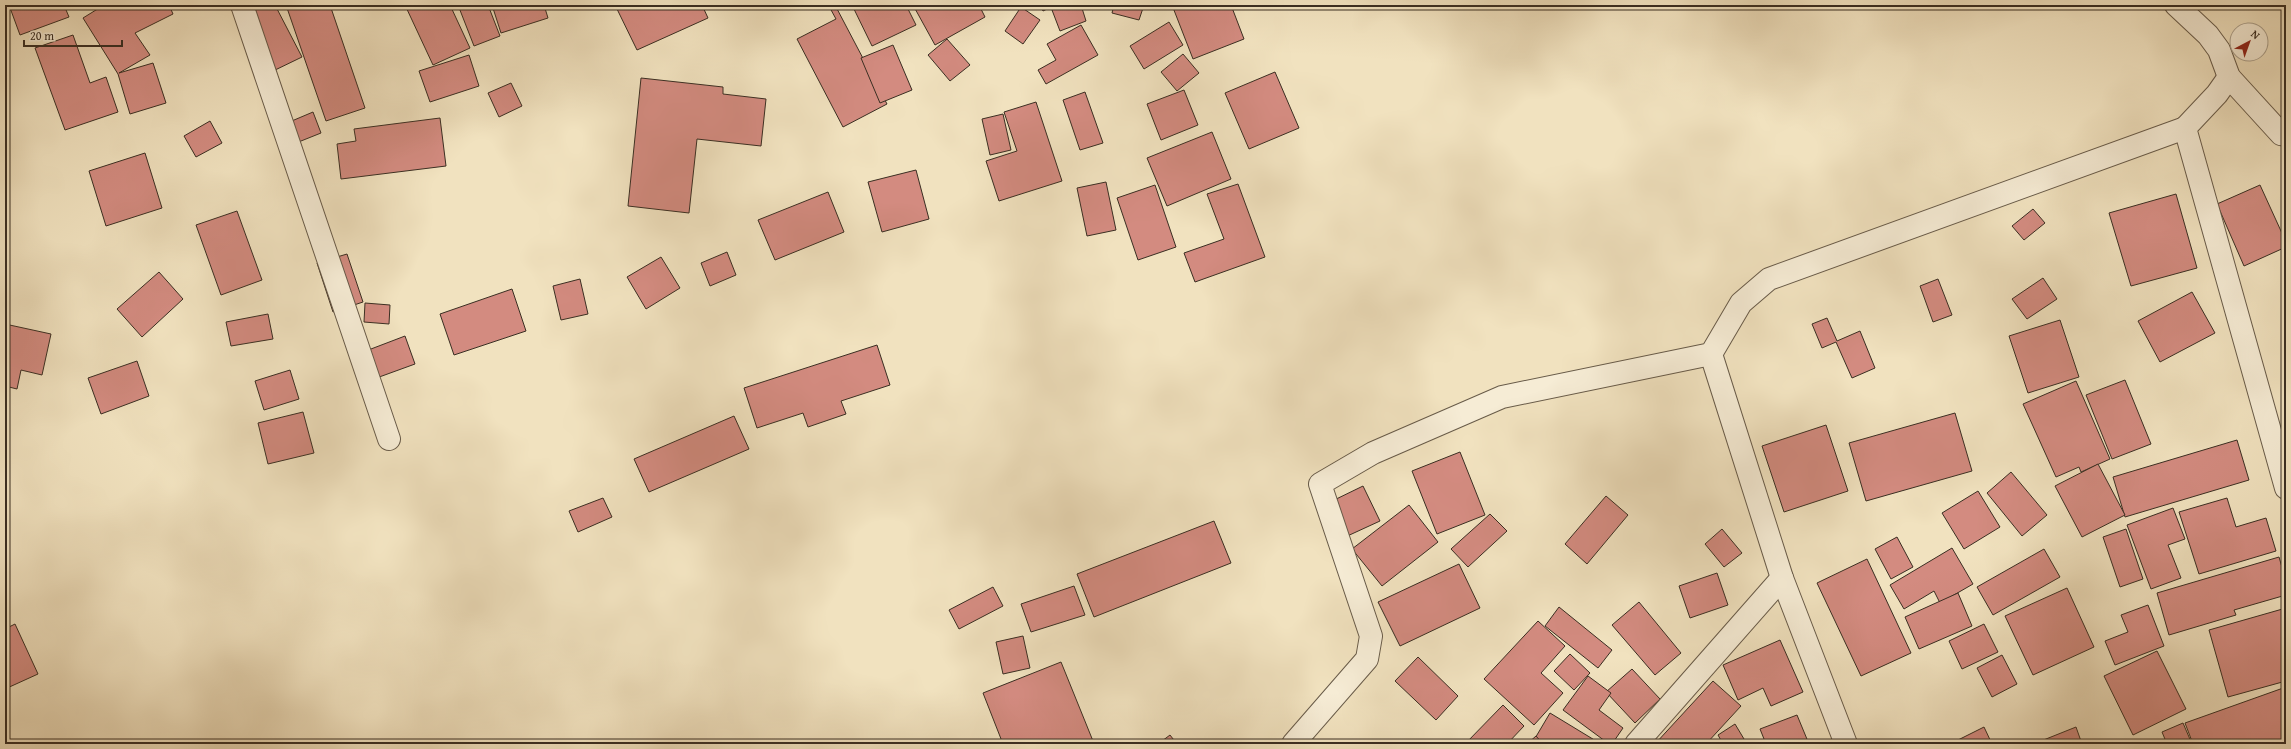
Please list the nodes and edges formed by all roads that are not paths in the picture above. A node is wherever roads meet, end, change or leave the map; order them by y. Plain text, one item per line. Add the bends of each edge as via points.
1 (242, 5) edge
2 (2176, 5) edge
3 (2229, 77) junction
4 (2184, 128) junction
5 (2284, 135) edge
6 (1711, 354) junction
7 (389, 439) dead end
8 (2286, 488) edge
9 (1782, 578) junction
10 (1293, 744) edge
11 (1636, 744) edge
12 (1846, 744) edge

1 - 7 street
2 - 3 street via 2215,45
3 - 4 street via 2217,94
3 - 5 street via 2248,100
4 - 6 street via 1769,278 1741,303
4 - 8 street
6 - 9 street
6 - 10 street via 1502,397 1373,453 1320,484 1371,636 1367,659
9 - 11 street
9 - 12 street

